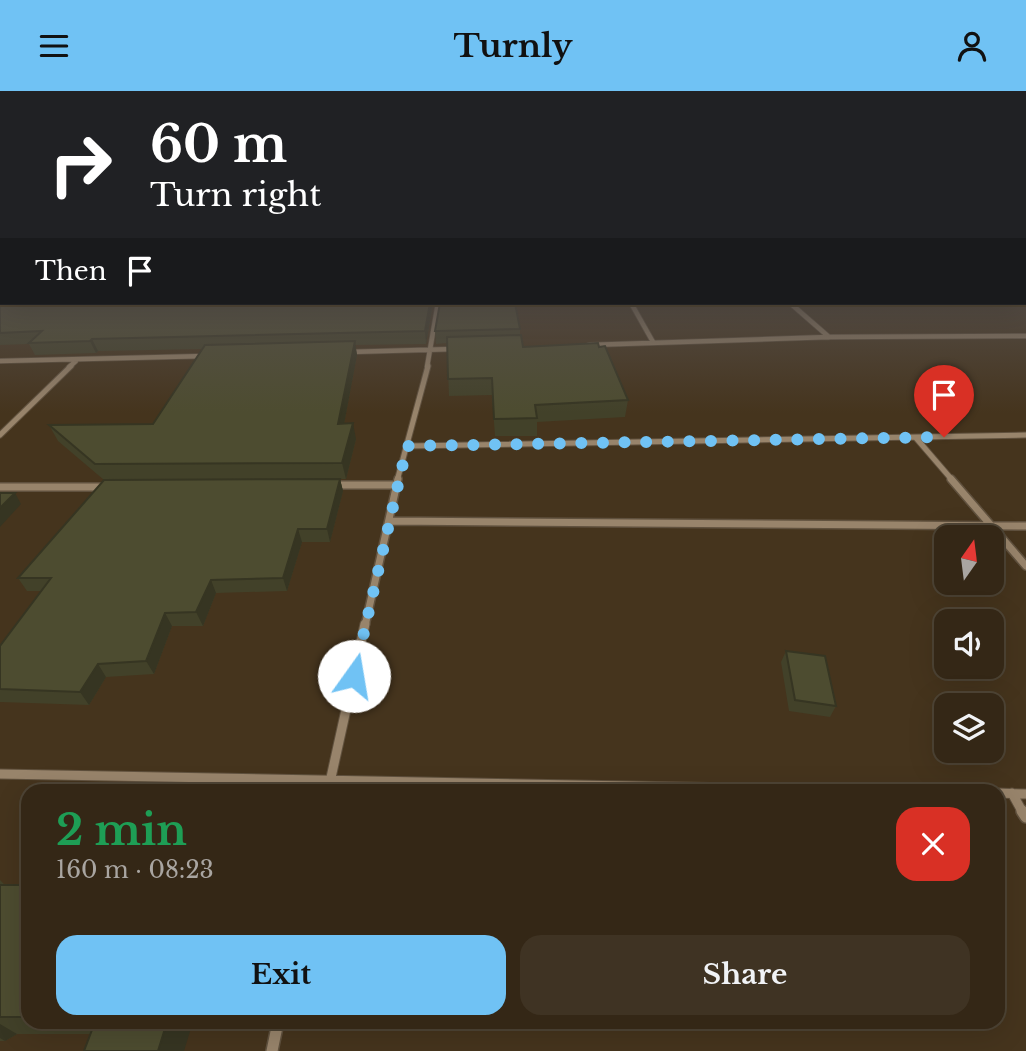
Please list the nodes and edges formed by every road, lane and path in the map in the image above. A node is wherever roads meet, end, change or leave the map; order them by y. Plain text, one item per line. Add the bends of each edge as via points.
1 (435, 323) edge
2 (642, 323) edge
3 (813, 323) edge
4 (1026, 336) edge
5 (829, 337) junction
6 (653, 342) junction
7 (584, 345) edge
8 (460, 349) edge
9 (432, 350) junction
10 (337, 352) edge
11 (214, 356) edge
12 (77, 360) junction
13 (0, 361) edge
14 (0, 435) edge
15 (1026, 435) edge
16 (916, 438) junction
17 (407, 446) junction
18 (328, 485) edge
19 (396, 485) junction
20 (0, 487) edge
21 (109, 487) edge
22 (390, 521) junction
23 (991, 525) joint
24 (1004, 525) edge
25 (1026, 526) edge
26 (1004, 540) edge
27 (1026, 566) edge
28 (0, 774) edge
29 (331, 780) junction
30 (330, 784) edge
31 (536, 784) edge
32 (1005, 793) edge
33 (1012, 793) junction
34 (1026, 794) edge
35 (1026, 817) edge
36 (277, 1029) edge
37 (272, 1051) edge

1 - 9 street
2 - 6 street
3 - 5 street
4 - 5 street
5 - 6 street
6 - 7 street
8 - 9 street
9 - 10 street
9 - 17 street
11 - 12 street
12 - 13 street
12 - 14 street
15 - 16 street
16 - 17 street
16 - 23 street
17 - 19 street
18 - 19 street
19 - 22 street
20 - 21 street
22 - 23 street
22 - 29 street
24 - 25 street
26 - 27 street
28 - 29 street
29 - 30 street
29 - 31 street
32 - 33 street
33 - 34 street
33 - 35 street
36 - 37 street

